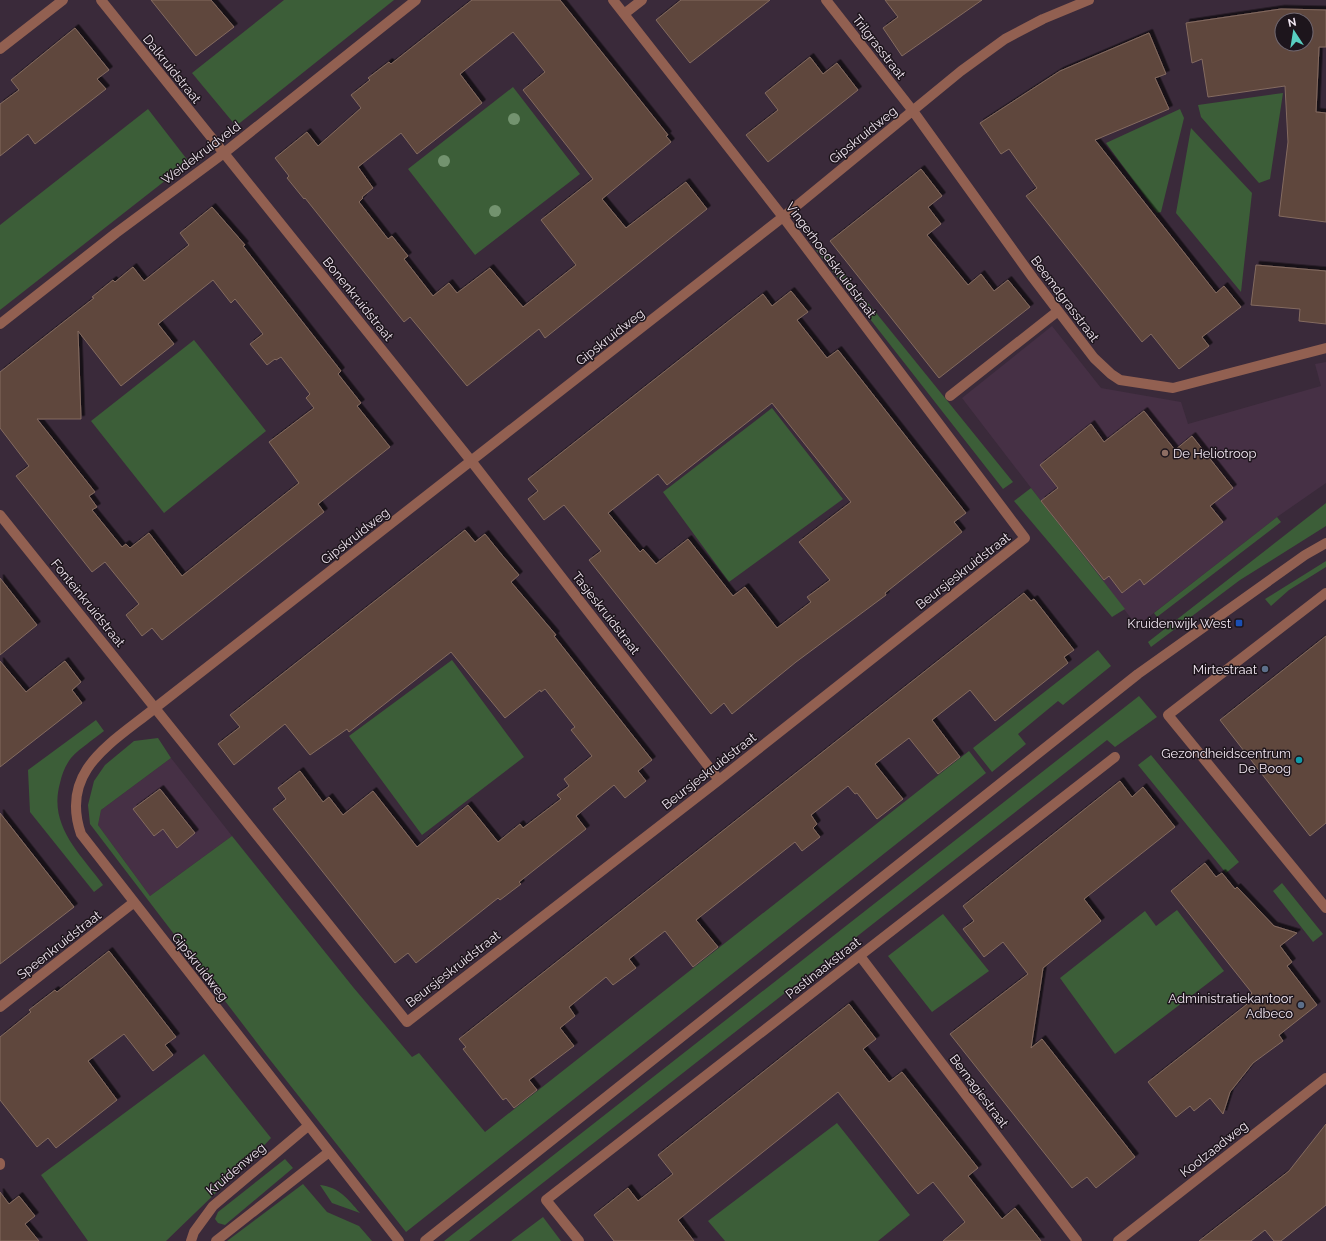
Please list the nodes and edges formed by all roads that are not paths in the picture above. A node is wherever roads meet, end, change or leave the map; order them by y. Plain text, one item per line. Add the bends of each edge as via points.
1 (63, 0) edge
2 (101, 0) edge
3 (416, 0) edge
4 (612, 0) edge
5 (642, 0) edge
6 (826, 0) edge
7 (1089, 0) edge
8 (624, 14) junction
9 (0, 49) edge
10 (913, 111) junction
11 (224, 153) junction
12 (783, 217) junction
13 (1058, 311) junction
14 (0, 324) edge
15 (1326, 348) edge
16 (950, 396) dead end
17 (472, 462) junction
18 (0, 515) edge
19 (1025, 538) joint
20 (1326, 543) edge
21 (1326, 593) edge
22 (155, 708) junction
23 (1115, 757) dead end
24 (719, 780) junction
25 (133, 903) junction
26 (1326, 906) edge
27 (860, 956) junction
28 (0, 1007) edge
29 (1326, 1078) edge
30 (308, 1126) junction
31 (329, 1152) junction
32 (191, 1241) edge
33 (216, 1241) edge
34 (400, 1241) edge
35 (424, 1241) edge
36 (579, 1241) edge
37 (1077, 1241) edge
38 (1118, 1241) edge

1 - 9 street
2 - 11 street, Dalkruidstraat
3 - 11 street, Weidekruidveld
4 - 8 street, Vingerhoedskruidstraat
5 - 8 street
6 - 10 street, Trilgrasstraat
7 - 10 street, Gipskruidweg via 1043,19 1005,39
8 - 12 street, Vingerhoedskruidstraat
10 - 12 street, Gipskruidweg
10 - 13 street, Beemdgrasstraat
11 - 14 street, Weidekruidveld
11 - 17 street, Bonenkruidstraat
12 - 17 street, Gipskruidweg
12 - 19 street, Vingerhoedskruidstraat
13 - 15 street, Beemdgrasstraat via 1094,358 1111,374 1120,380 1173,388
13 - 16 street
17 - 22 street, Gipskruidweg
17 - 24 street, Tasjeskruidstraat
18 - 22 street, Fonteinkruidstraat
19 - 24 street, Beursjeskruidstraat
20 - 35 street via 1305,554 1138,674
21 - 26 street via 1168,715
22 - 24 street, Beursjeskruidstraat via 407,1022
22 - 25 street, Gipskruidweg via 93,759 76,795 75,818 81,834
23 - 27 street, Pastinaakstraat
25 - 28 street, Speenkruidstraat
25 - 30 street, Gipskruidweg
27 - 36 street, Pastinaakstraat via 546,1200
27 - 37 street, Bernagiestraat
29 - 38 street, Koolzaadweg
30 - 31 street, Gipskruidweg
30 - 32 street, Kruidenweg via 212,1206 194,1232
31 - 33 street
31 - 34 street, Gipskruidweg

